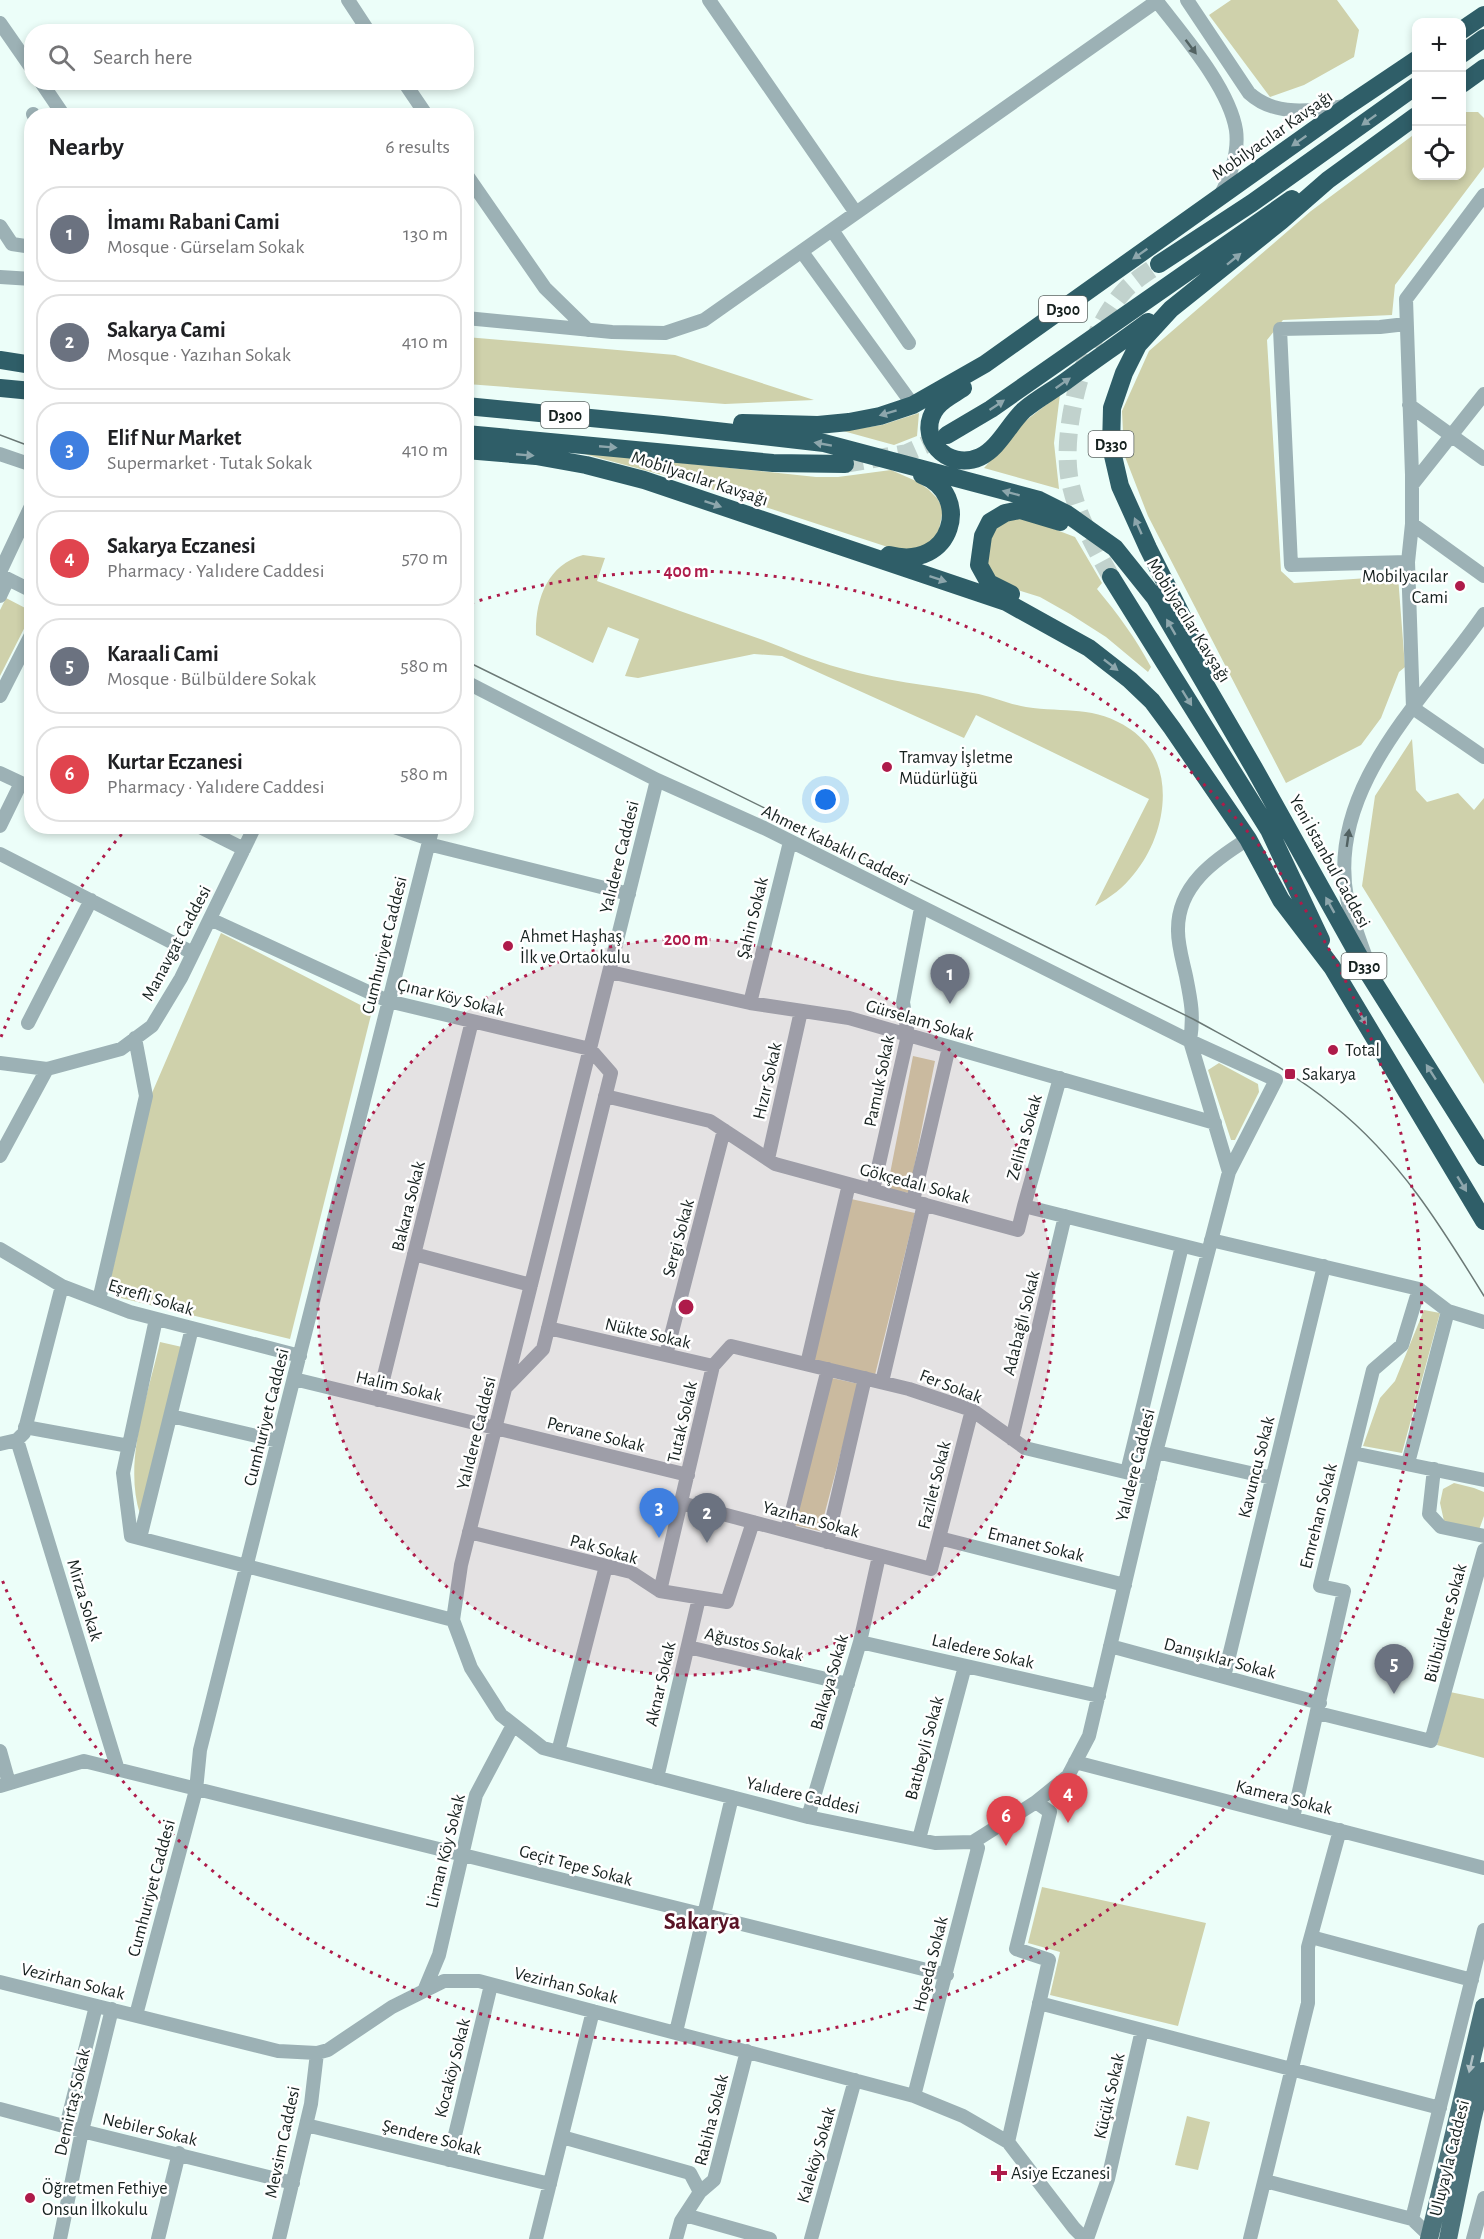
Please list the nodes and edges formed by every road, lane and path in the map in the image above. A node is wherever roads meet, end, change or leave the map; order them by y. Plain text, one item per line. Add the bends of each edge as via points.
1 (348, 0) edge
2 (709, 0) edge
3 (1186, 0) edge
4 (1157, 1) edge
5 (1484, 15) edge
6 (0, 23) edge
7 (364, 24) edge
8 (1466, 27) edge
9 (1484, 38) edge
10 (1466, 51) edge
11 (24, 58) edge
12 (1412, 63) edge
13 (1484, 68) edge
14 (1466, 81) edge
15 (1412, 89) edge
16 (46, 90) edge
17 (409, 90) edge
18 (1349, 105) junction
19 (59, 108) edge
20 (422, 108) edge
21 (1412, 119) edge
22 (1328, 180) junction
23 (474, 186) edge
24 (1484, 195) edge
25 (1219, 198) junction
26 (856, 213) junction
27 (0, 226) edge
28 (832, 230) junction
29 (24, 246) edge
30 (802, 252) junction
31 (1159, 264) tunnel mouth
32 (0, 277) edge
33 (24, 278) edge
34 (1211, 278) junction
35 (474, 319) edge
36 (1406, 324) junction
37 (588, 330) junction
38 (909, 343) dead end
39 (0, 360) edge
40 (24, 364) edge
41 (985, 364) junction
42 (0, 388) edge
43 (24, 390) edge
44 (1484, 393) edge
45 (913, 405) junction
46 (1409, 405) junction
47 (474, 407) edge
48 (663, 425) junction
49 (474, 435) edge
50 (947, 435) tunnel mouth
51 (1452, 436) junction
52 (474, 451) edge
53 (866, 453) junction
54 (0, 454) edge
55 (1484, 459) edge
56 (24, 462) edge
57 (846, 464) tunnel mouth
58 (1412, 485) junction
59 (24, 524) edge
60 (1412, 524) junction
61 (1093, 533) junction
62 (820, 540) junction
63 (1408, 562) junction
64 (3, 576) edge
65 (1484, 576) edge
66 (1111, 577) tunnel mouth
67 (24, 587) edge
68 (0, 596) edge
69 (1484, 614) edge
70 (1062, 632) junction
71 (24, 649) edge
72 (474, 690) edge
73 (0, 696) edge
74 (1413, 708) junction
75 (1484, 757) edge
76 (1254, 768) junction
77 (0, 773) edge
78 (657, 780) junction
79 (24, 785) edge
80 (24, 789) edge
81 (0, 826) edge
82 (214, 834) edge
83 (251, 834) edge
84 (430, 836) edge
85 (1248, 839) junction
86 (790, 842) junction
87 (244, 849) junction
88 (0, 854) edge
89 (629, 894) junction
90 (91, 900) junction
91 (921, 908) junction
92 (210, 918) junction
93 (194, 952) junction
94 (1332, 967) junction
95 (610, 972) junction
96 (1370, 976) junction
97 (388, 1001) junction
98 (750, 1003) junction
99 (801, 1011) junction
100 (472, 1021) junction
101 (27, 1023) dead end
102 (908, 1035) junction
103 (135, 1038) junction
104 (1190, 1041) junction
105 (949, 1047) junction
106 (590, 1049) junction
107 (0, 1063) edge
108 (46, 1069) junction
109 (1060, 1078) junction
110 (605, 1096) junction
111 (1452, 1104) junction
112 (1215, 1123) junction
113 (724, 1130) junction
114 (1484, 1136) edge
115 (0, 1156) edge
116 (1484, 1157) edge
117 (768, 1159) junction
118 (1229, 1172) junction
119 (849, 1184) junction
120 (873, 1191) junction
121 (919, 1203) junction
122 (1024, 1206) junction
123 (1065, 1216) junction
124 (1484, 1221) edge
125 (1182, 1246) junction
126 (1210, 1246) junction
127 (0, 1249) edge
128 (414, 1254) junction
129 (1324, 1266) junction
130 (531, 1285) junction
131 (62, 1286) junction
132 (1419, 1289) junction
133 (99, 1300) junction
134 (1448, 1311) junction
135 (156, 1319) junction
136 (1484, 1322) edge
137 (192, 1328) junction
138 (548, 1328) junction
139 (666, 1355) junction
140 (300, 1356) junction
141 (807, 1364) junction
142 (713, 1366) junction
143 (828, 1369) junction
144 (865, 1378) junction
145 (294, 1379) junction
146 (882, 1382) junction
147 (505, 1388) junction
148 (378, 1400) junction
149 (972, 1410) junction
150 (171, 1416) junction
151 (26, 1427) junction
152 (495, 1427) junction
153 (1012, 1439) junction
154 (17, 1440) junction
155 (278, 1442) junction
156 (0, 1444) edge
157 (129, 1446) junction
158 (1156, 1452) junction
159 (1353, 1453) junction
160 (1408, 1463) junction
161 (1434, 1469) junction
162 (1127, 1472) junction
163 (688, 1475) junction
164 (1150, 1478) junction
165 (1272, 1478) junction
166 (1484, 1480) edge
167 (681, 1503) junction
168 (753, 1522) junction
169 (787, 1531) junction
170 (469, 1532) junction
171 (1484, 1536) edge
172 (140, 1538) junction
173 (939, 1538) junction
174 (827, 1542) junction
175 (1484, 1550) edge
176 (879, 1556) junction
177 (606, 1566) junction
178 (246, 1567) junction
179 (931, 1569) joint
180 (1125, 1585) junction
181 (660, 1591) junction
182 (699, 1598) junction
183 (453, 1620) junction
184 (860, 1642) junction
185 (1110, 1646) junction
186 (688, 1647) junction
187 (965, 1665) junction
188 (1224, 1677) junction
189 (848, 1684) junction
190 (1099, 1696) junction
191 (1319, 1708) junction
192 (513, 1725) junction
193 (1431, 1741) joint
194 (0, 1751) edge
195 (558, 1752) junction
196 (1075, 1762) junction
197 (118, 1770) junction
198 (657, 1778) junction
199 (5, 1785) edge
200 (196, 1790) junction
201 (732, 1797) junction
202 (1036, 1802) junction
203 (808, 1817) junction
204 (1293, 1818) junction
205 (1340, 1830) junction
206 (919, 1839) junction
207 (973, 1842) junction
208 (463, 1854) junction
209 (1484, 1868) edge
210 (704, 1916) junction
211 (1484, 1930) edge
212 (1311, 1937) junction
213 (947, 1975) junction
214 (1472, 1980) junction
215 (0, 1982) edge
216 (491, 1984) junction
217 (424, 1991) junction
218 (1040, 2003) junction
219 (96, 2006) junction
220 (1484, 2007) edge
221 (112, 2009) junction
222 (593, 2011) junction
223 (136, 2015) junction
224 (1142, 2030) junction
225 (676, 2032) junction
226 (747, 2051) junction
227 (316, 2053) junction
228 (1292, 2070) junction
229 (1484, 2071) edge
230 (855, 2080) junction
231 (914, 2096) junction
232 (1440, 2108) junction
233 (0, 2109) edge
234 (306, 2125) junction
235 (66, 2127) junction
236 (82, 2131) junction
237 (562, 2137) junction
238 (1008, 2142) junction
239 (179, 2153) junction
240 (449, 2160) junction
241 (1264, 2181) junction
242 (292, 2182) junction
243 (550, 2184) junction
244 (700, 2192) junction
245 (1484, 2198) edge
246 (685, 2215) junction
247 (1412, 2219) junction
248 (739, 2235) edge
249 (284, 2238) edge
250 (1429, 2238) edge
251 (60, 2239) edge
252 (158, 2239) edge
253 (536, 2239) edge
254 (676, 2239) edge
255 (770, 2239) edge
256 (811, 2239) edge
257 (1086, 2239) edge
258 (1250, 2239) edge
259 (1448, 2239) edge
260 (1473, 2239) edge

1 - 7 street
2 - 26 street
3 - 18 street via 1259,102 1309,112
4 -> 25 street via 1227,101 1236,130 1235,150 1230,177
4 - 26 street
5 - 8 highway
6 - 11 street
9 - 10 highway
12 - 18 highway, Mobilyacılar Kavşağı / D300
13 - 14 highway
15 -> 31 highway
16 - 19 street
17 - 20 street
18 -> 25 highway, Mobilyacılar Kavşağı / D300
21 - 22 highway, D330
34 -> 22 highway, Mobilyacılar Kavşağı / D330
50 -> 22 highway, D300 via 991,409 1280,206
23 - 37 street via 545,288
24 - 36 street via 1406,299
25 -> 41 highway, Mobilyacılar Kavşağı / D300
26 - 28 street
27 - 29 street via 12,244
28 - 30 street
28 - 38 street
30 - 37 street via 704,320 665,333
30 - 45 street
32 - 33 street
41 -> 34 highway via 967,385 937,407 930,423 935,445 952,460 981,456 1024,410
76 -> 34 highway, Mobilyacılar Kavşağı / D330 via 1120,486 1111,447 1112,408 1138,345 1171,309
35 - 37 street
36 - 46 street
36 - 63 street via 1280,329 1291,565
39 - 40 highway
41 - 45 highway, Mobilyacılar Kavşağı / D300
42 - 43 highway
44 - 51 street
45 -> 48 highway, Mobilyacılar Kavşağı / D300 via 880,416 818,425 703,421
46 - 51 street
46 - 58 street
47 - 48 highway, D300
53 -> 48 highway, Mobilyacılar Kavşağı via 800,440
49 -> 57 highway, Mobilyacılar Kavşağı / D300 via 773,463
51 - 55 street
51 - 58 street
52 -> 62 highway, Mobilyacılar Kavşağı via 586,465 644,480
61 -> 53 highway, Mobilyacılar Kavşağı via 1067,514 1039,501
53 - 62 highway via 928,477 942,487 951,504 947,535 930,553 903,558
54 - 56 street
58 - 60 street
59 - 64 street
60 - 63 street
60 - 65 street
61 - 70 highway via 1020,510 990,522 983,536 980,565 989,583 1037,608
76 -> 61 highway, Mobilyacılar Kavşağı via 1155,598 1115,548
62 -> 70 highway, Mobilyacılar Kavşağı via 1006,602
63 - 74 street
64 - 67 street
64 - 68 street
66 -> 94 highway, D330 via 1269,830
69 - 74 street
70 -> 85 highway, Mobilyacılar Kavşağı via 1089,648 1152,701
71 - 73 street
72 - 78 street, Ahmet Kabaklı Caddesi
74 - 75 street
96 -> 74 street via 1347,896 1345,862 1350,826 1372,768
96 -> 76 highway, Yeni İstanbul Caddesi / D330
77 - 79 street
78 - 86 street, Ahmet Kabaklı Caddesi
78 - 89 street, Yalıdere Caddesi
80 - 81 street
82 - 87 street
83 - 87 street, Manavgat Caddesi
84 - 89 street
84 - 97 street, Cumhuriyet Caddesi
85 - 94 highway, Mobilyacılar Kavşağı via 1281,900
85 - 104 street via 1200,875 1191,886 1181,913 1178,933 1193,1019
86 - 91 street, Ahmet Kabaklı Caddesi
86 - 98 street, Şahin Sokak
87 - 92 street, Manavgat Caddesi
88 - 90 street
89 - 95 street, Yalıdere Caddesi
90 - 93 street
90 - 101 street
91 - 102 street, Pamuk Sokak via 903,1002
91 - 104 street, Ahmet Kabaklı Caddesi
92 - 93 street, Manavgat Caddesi
92 - 97 street, Çınar Köy Sokak
93 - 103 street, Manavgat Caddesi via 152,1026
94 -> 124 highway, D330
95 - 98 street, Gürselam Sokak
95 - 106 street, Yalıdere Caddesi
111 -> 96 highway, Yeni İstanbul Caddesi / D330
97 - 100 street, Çınar Köy Sokak
97 - 140 street, Cumhuriyet Caddesi
98 - 99 street, Gürselam Sokak
99 - 102 street, Gürselam Sokak via 849,1018
99 - 117 street, Hızır Sokak
100 - 106 street, Çınar Köy Sokak
100 - 128 street, Bakara Sokak
102 - 105 street, Gürselam Sokak
102 - 120 street, Pamuk Sokak
103 - 108 street, Manavgat Caddesi via 121,1049
103 - 133 street via 146,1096
104 - 112 street
104 - 118 street, Ahmet Kabaklı Caddesi via 1276,1080
105 - 109 street, Gürselam Sokak
105 - 121 street
106 - 110 street via 611,1073
106 - 130 street, Yalıdere Caddesi
107 - 108 street, Manavgat Caddesi
108 - 115 street
109 - 112 street, Gürselam Sokak
109 - 122 street, Zeliha Sokak
110 - 113 street, Gökçedalı Sokak via 711,1121
110 - 138 street
111 - 114 highway
111 - 116 highway, Yeni İstanbul Caddesi / D330
112 - 118 street
113 - 117 street, Gökçedalı Sokak
113 - 139 street, Sergi Sokak
117 - 119 street, Gökçedalı Sokak
118 - 126 street, Yalıdere Caddesi
119 - 120 street, Gökçedalı Sokak
119 - 141 street
120 - 121 street, Gökçedalı Sokak
121 - 122 street, Gökçedalı Sokak via 1018,1230
121 - 146 street
122 - 123 street
123 - 125 street
123 - 153 street, Adabağlı Sokak
125 - 126 street
125 - 162 street
126 - 129 street
126 - 158 street, Yalıdere Caddesi
127 - 131 street, Eşrefli Sokak
128 - 130 street
128 - 148 street, Bakara Sokak
129 - 132 street
129 - 165 street, Kavuncu Sokak
130 - 147 street, Yalıdere Caddesi
131 - 133 street, Eşrefli Sokak
131 - 151 street
132 - 134 street
132 - 159 street, Emrehan Sokak via 1402,1345 1373,1370
133 - 135 street, Eşrefli Sokak
134 - 136 street
134 - 160 street
135 - 137 street, Eşrefli Sokak
135 - 157 street
137 - 140 street, Eşrefli Sokak
137 - 150 street
138 - 139 street, Nükte Sokak
138 - 147 street via 543,1349
139 - 142 street, Nükte Sokak
140 - 145 street, Cumhuriyet Caddesi
141 - 142 street, Fer Sokak via 731,1346
141 - 143 street, Fer Sokak
142 - 163 street, Tutak Sokak
143 - 144 street, Fer Sokak
143 - 169 street
144 - 146 street, Fer Sokak
144 - 174 street
145 - 148 street, Halim Sokak
145 - 155 street, Cumhuriyet Caddesi
146 - 149 street, Fer Sokak
147 - 152 street, Yalıdere Caddesi
148 - 152 street, Halim Sokak
149 - 153 street, Fer Sokak
149 - 173 street, Fazilet Sokak
150 - 155 street
150 - 172 street
151 - 154 street
151 - 157 street
152 - 163 street, Pervane Sokak
152 - 170 street, Yalıdere Caddesi
153 - 162 street, Fer Sokak via 1025,1448
154 - 156 street
154 - 197 street, Mirza Sokak
155 - 178 street, Cumhuriyet Caddesi
157 - 172 street via 123,1473 129,1525 131,1536
158 - 164 street, Yalıdere Caddesi
158 - 165 street
159 - 160 street
159 - 191 street, Emrehan Sokak via 1320,1586 1344,1592
160 - 161 street
161 - 166 street
161 - 171 street via 1429,1514 1441,1527
162 - 164 street, Fer Sokak
163 - 167 street, Tutak Sokak
164 - 180 street, Yalıdere Caddesi
165 - 188 street, Kavuncu Sokak
167 - 168 street, Yazıhan Sokak
167 - 181 street, Tutak Sokak
168 - 169 street, Yazıhan Sokak
168 - 182 street, Pak Sokak via 727,1602
169 - 174 street, Yazıhan Sokak
170 - 177 street, Pak Sokak
170 - 183 street, Yalıdere Caddesi
172 - 178 street
173 - 179 street, Fazilet Sokak
173 - 180 street, Emanet Sokak
174 - 176 street, Yazıhan Sokak
175 - 193 street, Bülbüldere Sokak
176 - 179 street, Yazıhan Sokak
176 - 184 street, Balkaya Sokak
177 - 181 street, Pak Sokak via 631,1572
177 - 195 street
178 - 183 street
178 - 200 street, Cumhuriyet Caddesi via 200,1750
180 - 185 street, Yalıdere Caddesi
181 - 182 street, Pak Sokak
182 - 186 street, Aknar Sokak
183 - 192 street, Yalıdere Caddesi via 471,1668 501,1715
184 - 187 street, Laledere Sokak
184 - 189 street, Balkaya Sokak
185 - 188 street, Danışıklar Sokak
185 - 190 street, Yalıdere Caddesi
186 - 189 street, Ağustos Sokak
186 - 198 street, Aknar Sokak
187 - 190 street, Laledere Sokak
187 - 206 street, Batıbeyli Sokak
188 - 191 street, Danışıklar Sokak
189 - 203 street, Balkaya Sokak
190 - 196 street, Yalıdere Caddesi via 1089,1736
191 - 193 street, Danışıklar Sokak
191 - 204 street, Emrehan Sokak
192 - 195 street, Yalıdere Caddesi via 543,1748
192 - 208 street, Liman Köy Sokak via 476,1795
194 - 199 street
195 - 198 street, Yalıdere Caddesi
196 - 202 street, Yalıdere Caddesi via 1068,1776
196 - 204 street, Kamera Sokak
197 - 199 street, Geçit Tepe Sokak via 84,1761
197 - 200 street, Geçit Tepe Sokak
198 - 201 street, Yalıdere Caddesi
200 - 208 street, Geçit Tepe Sokak
200 - 223 street, Cumhuriyet Caddesi
201 - 203 street, Yalıdere Caddesi
201 - 210 street
202 - 207 street, Yalıdere Caddesi
202 - 218 street via 1050,1812 1016,1949 1048,1960
203 - 206 street, Yalıdere Caddesi
204 - 205 street, Kamera Sokak
205 - 209 street, Kamera Sokak
205 - 212 street
206 - 207 street, Yalıdere Caddesi via 935,1843
207 - 213 street, Hoşeda Sokak via 978,1848
208 - 210 street, Geçit Tepe Sokak
208 - 217 street, Liman Köy Sokak via 439,1955
210 - 213 street, Geçit Tepe Sokak
210 - 225 street
211 - 214 street
212 - 214 street
212 - 228 street via 1308,2003
213 - 231 street, Hoşeda Sokak
214 - 232 street
215 - 219 street, Vezirhan Sokak
216 - 217 street, Vezirhan Sokak via 444,1981
216 - 222 street, Vezirhan Sokak
216 - 240 street, Kocaköy Sokak
217 - 227 street, Vezirhan Sokak via 392,2007 328,2050
218 - 224 street
218 - 238 street
219 - 221 street, Vezirhan Sokak
219 - 235 street
220 -> 250 main road, Uluyayla Caddesi
221 - 223 street, Vezirhan Sokak
221 - 236 street, Demirtaş Sokak
222 - 225 street, Vezirhan Sokak
222 - 237 street
223 - 227 street, Vezirhan Sokak via 278,2050
224 - 228 street
224 - 257 street, Küçük Sokak via 1108,2179
225 - 226 street, Vezirhan Sokak
226 - 230 street, Vezirhan Sokak
226 - 244 street, Rabiha Sokak via 714,2180
227 - 234 street, Mevsim Caddesi
228 - 232 street
228 - 241 street
229 - 259 main road, Uluyayla Caddesi
230 - 231 street, Vezirhan Sokak
230 - 256 street, Kaleköy Sokak
231 - 238 street, Vezirhan Sokak via 963,2116
232 - 247 street
233 - 235 street, Nebiler Sokak
234 - 240 street, Şendere Sokak
234 - 242 street, Mevsim Caddesi
235 - 236 street, Nebiler Sokak
236 - 239 street, Nebiler Sokak
236 - 251 street, Demirtaş Sokak
237 - 243 street
237 - 244 street, Rabiha Sokak via 690,2173
238 - 257 street, Vezirhan Sokak
239 - 242 street, Nebiler Sokak
239 - 252 street
240 - 243 street, Şendere Sokak
241 - 247 street
241 - 258 street
242 - 249 street, Mevsim Caddesi
243 - 253 street
244 - 246 street, Rabiha Sokak
245 - 260 street
246 - 248 street
246 - 254 street, Rabiha Sokak
247 - 250 street
248 - 255 street

